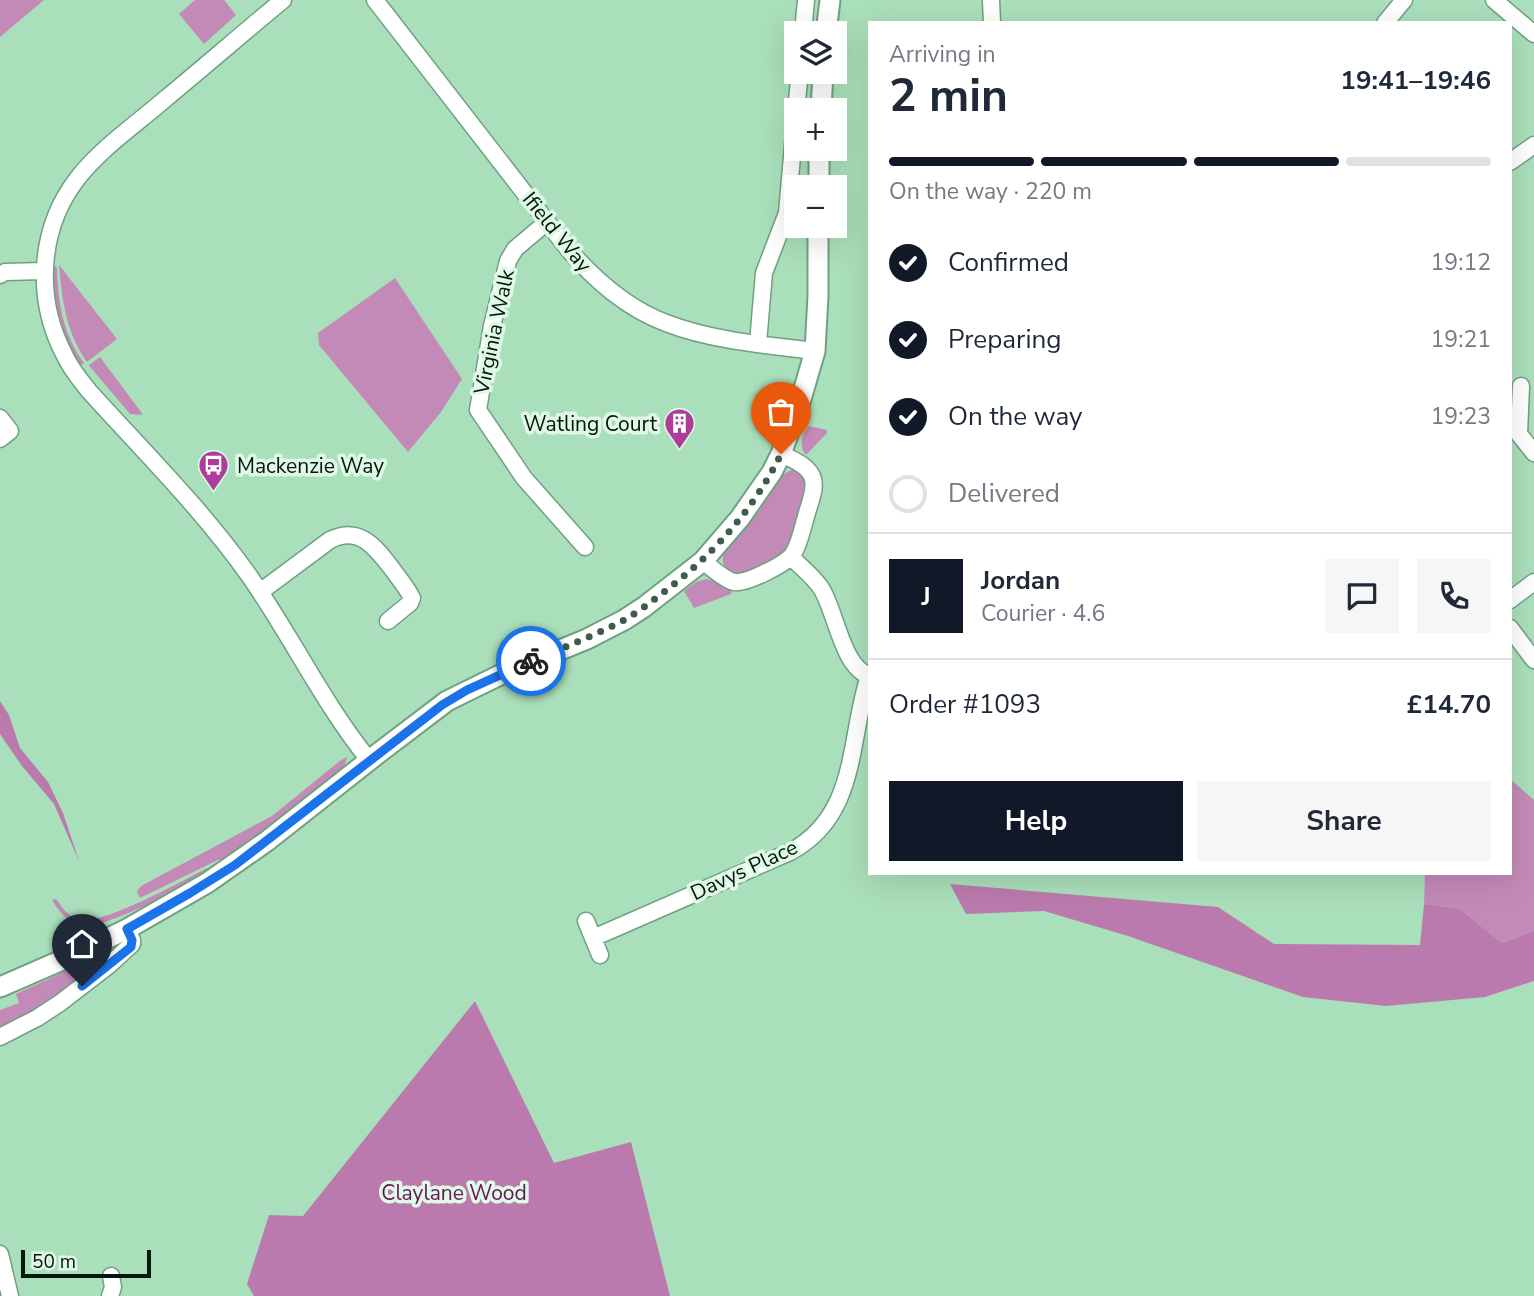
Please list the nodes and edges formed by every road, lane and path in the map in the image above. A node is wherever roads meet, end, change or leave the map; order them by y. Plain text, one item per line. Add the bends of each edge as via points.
1 (282, 0) edge
2 (375, 0) edge
3 (806, 0) edge
4 (830, 0) edge
5 (991, 0) edge
6 (1404, 0) edge
7 (1494, 0) edge
8 (804, 21) edge
9 (827, 21) edge
10 (992, 21) edge
11 (1387, 21) edge
12 (1534, 34) edge
13 (1534, 145) edge
14 (792, 161) edge
15 (1512, 161) edge
16 (547, 222) junction
17 (818, 238) edge
18 (44, 271) junction
19 (0, 275) edge
20 (758, 343) junction
21 (815, 351) junction
22 (1521, 386) dead end
23 (0, 418) edge
24 (0, 439) edge
25 (1534, 453) edge
26 (781, 454) junction
27 (585, 547) dead end
28 (791, 557) junction
29 (703, 561) junction
30 (1534, 582) edge
31 (260, 592) junction
32 (1512, 598) edge
33 (388, 621) dead end
34 (1512, 631) edge
35 (1534, 660) edge
36 (868, 676) edge
37 (868, 679) edge
38 (369, 760) junction
39 (586, 921) dead end
40 (127, 929) junction
41 (593, 938) junction
42 (600, 955) dead end
43 (0, 987) edge
44 (0, 1037) edge
45 (0, 1254) edge
46 (111, 1276) dead end
47 (10, 1296) edge
48 (110, 1296) edge

1 - 18 street via 86,169 67,193 52,225
2 - 16 street, Ifield Way
3 - 8 street
4 - 9 street
5 - 10 street
6 - 11 street
7 - 12 street
13 - 15 street
14 - 20 street via 787,213 764,273
16 - 20 street, Ifield Way via 591,275 634,307 679,328
16 - 27 street, Virginia Walk via 517,247 508,261 478,410 524,478
17 - 21 street
18 - 19 street
18 - 31 street via 48,314 75,373 197,510
20 - 21 street, Ifield Way
21 - 26 street
22 - 25 street via 1520,434
23 - 24 street via 10,431
26 - 28 street via 805,468 813,483
26 - 29 street via 740,518
28 - 29 street via 738,582
28 - 36 street via 822,589 851,661
29 - 38 street via 637,612 467,690
30 - 32 street
31 - 33 street via 330,540 352,535 376,549 411,597
31 - 38 street via 336,716
34 - 35 street
37 - 41 street, Davys Place via 843,791 817,832 790,852
38 - 40 street via 235,865
39 - 41 street
40 - 43 street
40 - 44 street via 130,948 45,1013
41 - 42 street
45 - 47 street
46 - 48 street

